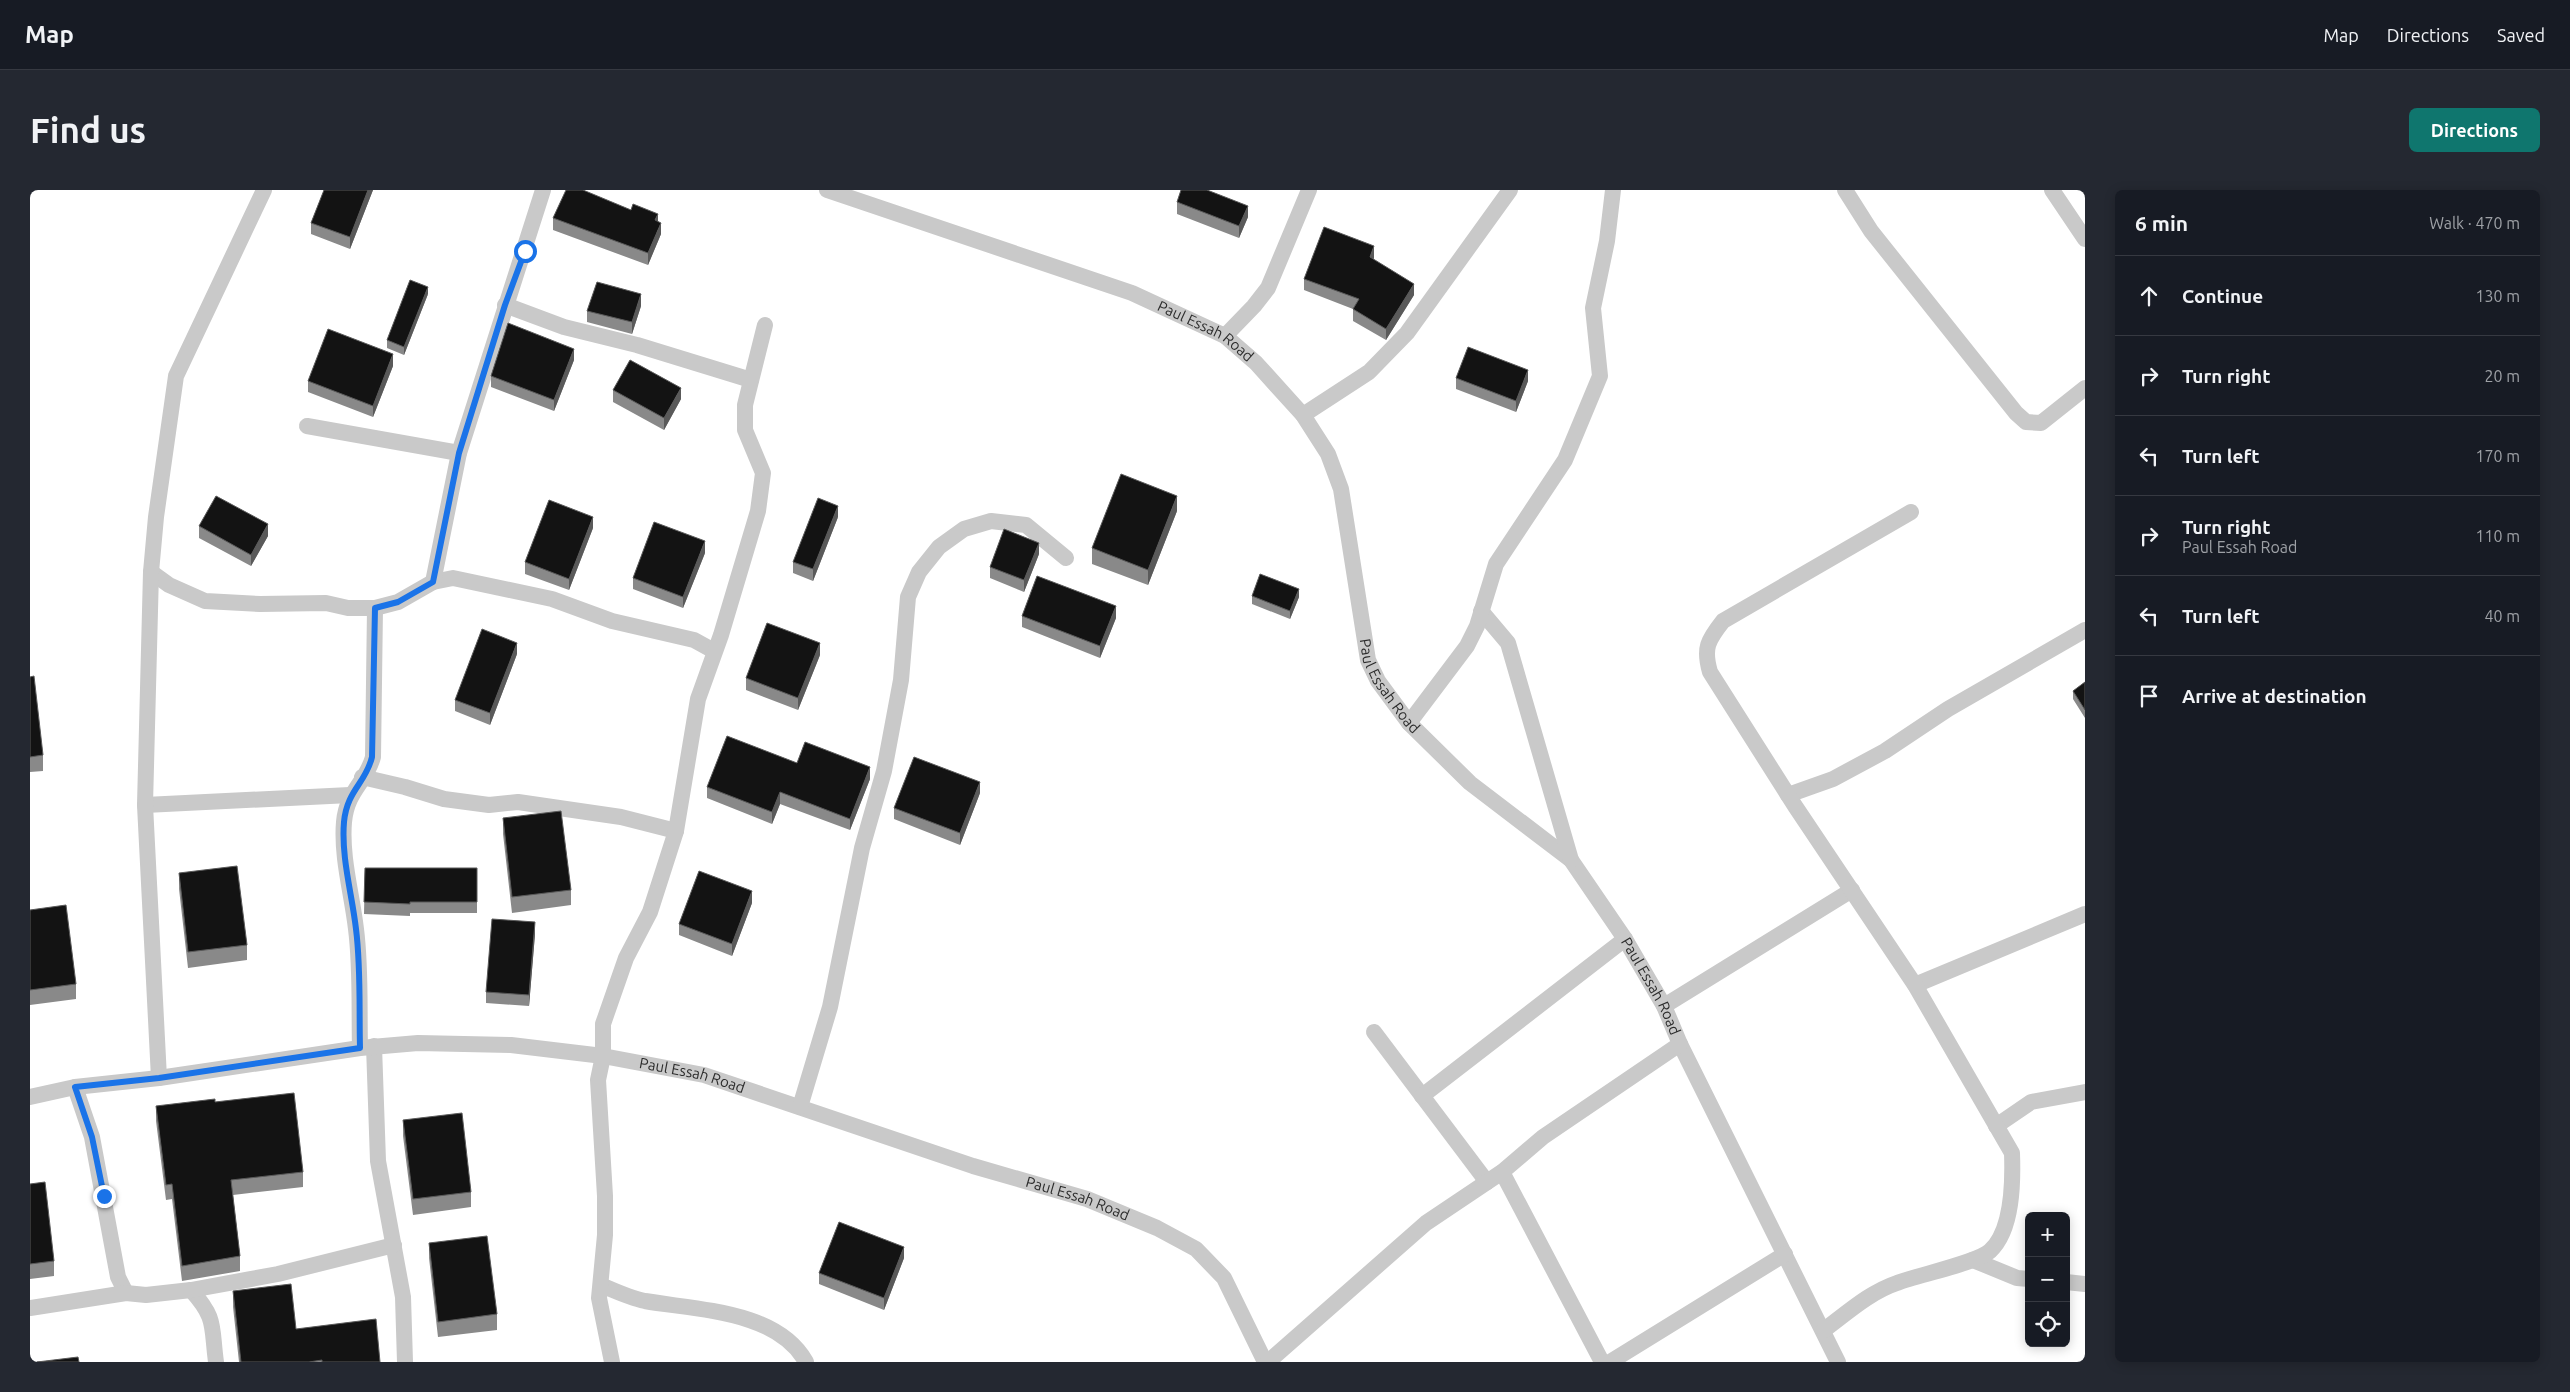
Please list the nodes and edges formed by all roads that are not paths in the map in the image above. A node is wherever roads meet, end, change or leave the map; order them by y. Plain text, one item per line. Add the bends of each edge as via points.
1 (264, 190) edge
2 (543, 190) edge
3 (827, 190) edge
4 (1309, 190) edge
5 (1510, 190) edge
6 (1613, 190) edge
7 (1845, 190) edge
8 (2052, 190) edge
9 (2085, 239) edge
10 (505, 305) junction
11 (765, 325) dead end
12 (1225, 336) junction
13 (751, 380) junction
14 (2085, 388) edge
15 (1303, 415) junction
16 (306, 426) dead end
17 (459, 453) junction
18 (1911, 512) dead end
19 (1066, 558) dead end
20 (151, 572) junction
21 (433, 582) junction
22 (375, 608) junction
23 (1481, 611) junction
24 (2085, 630) edge
25 (714, 651) junction
26 (1409, 723) junction
27 (362, 778) junction
28 (350, 795) junction
29 (1788, 795) junction
30 (145, 805) junction
31 (676, 831) junction
32 (1571, 860) junction
33 (1852, 890) junction
34 (2085, 914) edge
35 (1625, 939) junction
36 (1915, 985) junction
37 (1664, 1006) junction
38 (1374, 1032) dead end
39 (1680, 1044) junction
40 (367, 1047) junction
41 (603, 1056) junction
42 (159, 1078) junction
43 (75, 1087) junction
44 (2085, 1092) edge
45 (1422, 1096) junction
46 (30, 1097) edge
47 (800, 1107) junction
48 (1996, 1126) junction
49 (1502, 1172) junction
50 (1487, 1182) junction
51 (394, 1245) junction
52 (1785, 1254) junction
53 (1973, 1260) junction
54 (2025, 1279) edge
55 (2070, 1282) edge
56 (2085, 1284) edge
57 (601, 1285) junction
58 (190, 1290) junction
59 (126, 1293) junction
60 (30, 1308) edge
61 (1824, 1330) junction
62 (216, 1362) edge
63 (405, 1362) edge
64 (612, 1362) edge
65 (806, 1362) edge
66 (1266, 1362) edge
67 (1602, 1362) edge
68 (1610, 1362) edge
69 (1838, 1362) edge

1 - 20 street via 176,376
2 - 10 street
3 - 12 street, Paul Essah Road via 1132,292
4 - 12 street via 1268,288
5 - 15 street via 1407,333 1369,372
6 - 23 street via 1593,308 1600,376 1564,460 1496,564
7 - 14 street via 1871,231 2026,422 2041,423
8 - 9 street
10 - 13 street via 564,328 637,345
10 - 17 street
11 - 13 street
12 - 15 street, Paul Essah Road via 1256,363
13 - 25 street via 745,405 745,430 763,473 763,488
15 - 26 street, Paul Essah Road via 1328,454 1341,489 1368,660 1378,681
16 - 17 street
17 - 21 street
18 - 29 street via 1723,620 1710,637 1706,656 1710,672
19 - 47 street via 1026,525 991,521 964,529 939,547 919,572 908,597 902,680 884,771 862,848 830,1007
20 - 22 street via 169,585 205,601 326,603 348,608
20 - 30 street
21 - 22 street via 398,602
21 - 25 street via 453,578 552,599 612,621 694,640
22 - 27 street via 373,749 369,770
23 - 26 street via 1467,646
23 - 32 street via 1508,643
24 - 29 street via 1948,709 1885,751 1833,779
25 - 31 street via 698,699
26 - 32 street, Paul Essah Road via 1470,783
27 - 28 street
27 - 31 street via 444,799 488,805 518,802 621,817
28 - 30 street
28 - 40 street via 344,833
29 - 33 street
30 - 42 street
31 - 41 street via 650,912 612,993 603,1024
32 - 35 street, Paul Essah Road
33 - 36 street
33 - 37 street
34 - 36 street
35 - 37 street, Paul Essah Road
35 - 45 street
36 - 48 street
37 - 39 street, Paul Essah Road
38 - 45 street
39 - 49 street via 1543,1137
39 - 52 street, Paul Essah Road
40 - 41 street, Paul Essah Road via 418,1043 511,1044
40 - 42 street, Paul Essah Road
40 - 51 street via 378,1161 386,1217
41 - 47 street, Paul Essah Road via 704,1075
41 - 57 street via 598,1080 605,1235
42 - 43 street, Paul Essah Road
43 - 46 street, Paul Essah Road
43 - 59 street via 92,1137 110,1244 118,1277
44 - 48 street via 2031,1102
45 - 50 street
47 - 66 street, Paul Essah Road via 973,1166 1087,1199 1157,1228 1196,1249 1224,1278
48 - 53 street via 2012,1153 2013,1184 2004,1231 1990,1251
49 - 50 street
49 - 67 street
50 - 66 street via 1426,1223
51 - 58 street via 278,1274
51 - 63 street via 403,1297
52 - 61 street, Paul Essah Road
52 - 68 street
53 - 54 street
53 - 61 street via 1895,1283
55 - 56 street
57 - 64 street via 599,1298
57 - 65 street via 643,1301 702,1307 740,1317 788,1341
58 - 59 street
58 - 62 street via 204,1304 212,1319
59 - 60 street
61 - 69 street, Paul Essah Road

